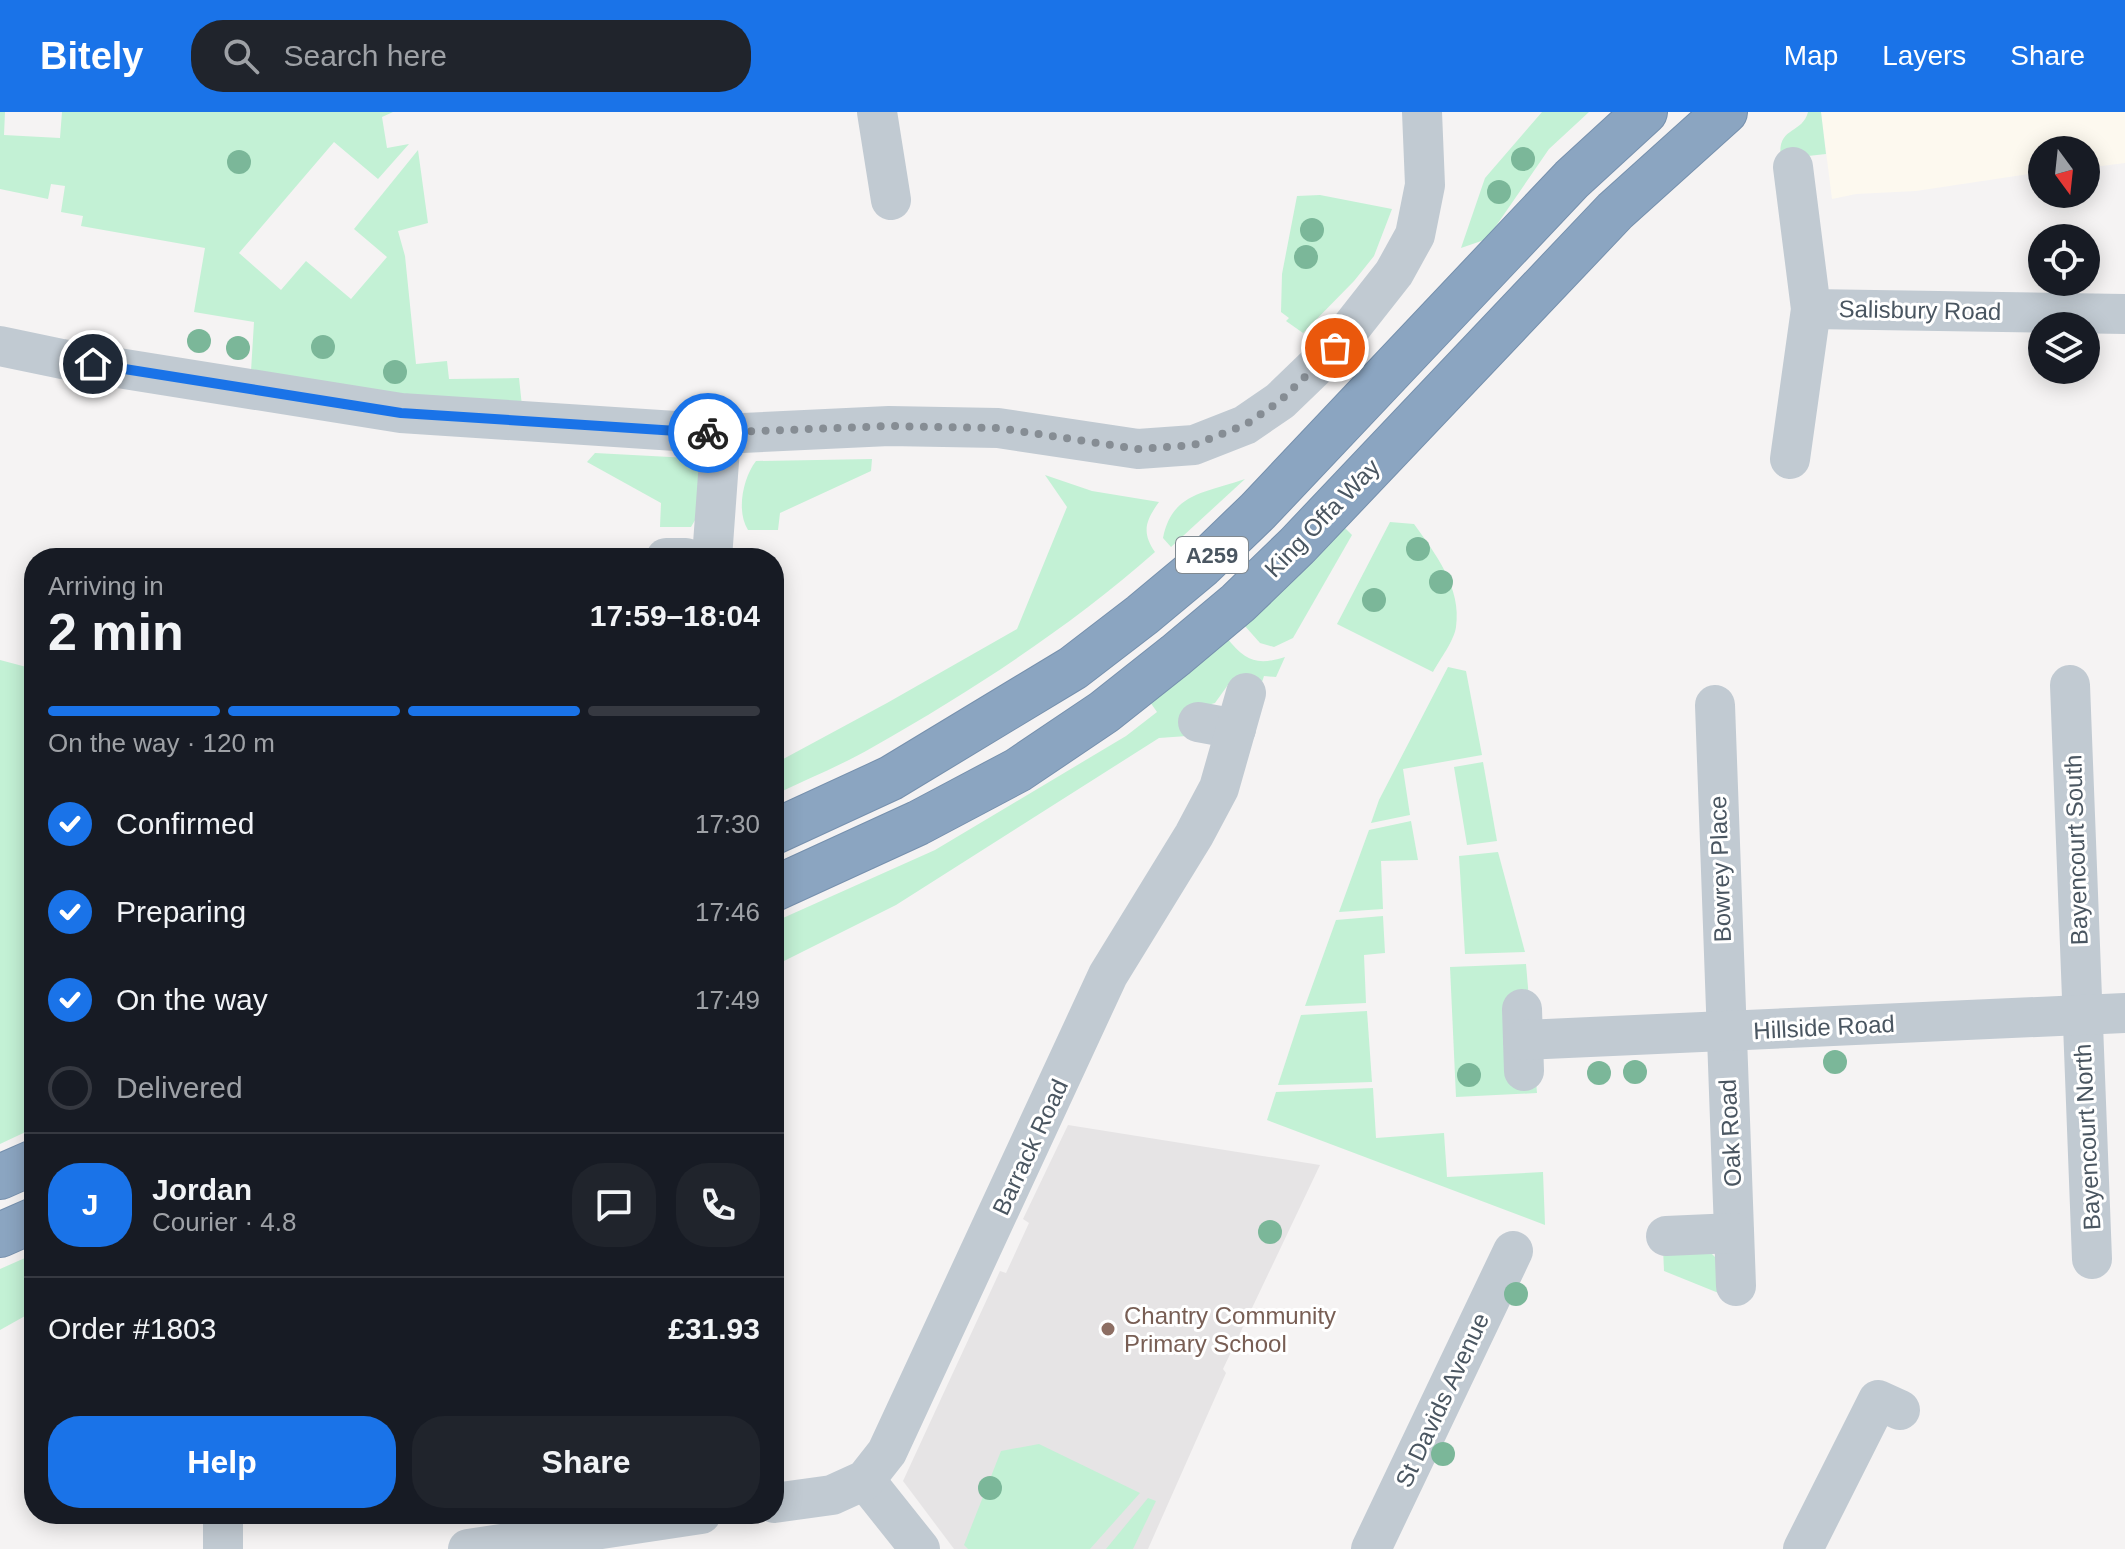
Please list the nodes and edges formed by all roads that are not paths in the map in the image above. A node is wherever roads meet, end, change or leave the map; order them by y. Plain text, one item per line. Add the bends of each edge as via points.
1 (877, 112) edge
2 (1422, 112) edge
3 (1645, 112) edge
4 (1725, 112) edge
5 (1793, 167) dead end
6 (891, 200) dead end
7 (1811, 309) junction
8 (2125, 314) edge
9 (0, 346) edge
10 (721, 434) junction
11 (1790, 459) dead end
12 (713, 548) edge
13 (2070, 685) dead end
14 (1715, 705) dead end
15 (1227, 715) dead end
16 (784, 827) edge
17 (784, 884) edge
18 (2125, 1013) edge
19 (2081, 1016) junction
20 (1725, 1032) junction
21 (1523, 1040) dead end
22 (24, 1166) edge
23 (0, 1177) edge
24 (24, 1224) edge
25 (1734, 1233) junction
26 (0, 1235) edge
27 (1666, 1236) dead end
28 (1513, 1251) dead end
29 (2092, 1259) dead end
30 (1736, 1286) dead end
31 (1900, 1410) dead end
32 (865, 1480) junction
33 (784, 1502) edge
34 (223, 1524) edge
35 (562, 1524) edge
36 (520, 1527) edge
37 (223, 1549) edge
38 (468, 1549) edge
39 (920, 1549) edge
40 (1371, 1549) edge
41 (1803, 1549) edge

1 - 6 street
2 - 10 street via 1425,185 1415,235 1394,273 1335,348 1280,401 1245,425 1194,445 1138,449 998,428 889,426
3 - 16 highway, King Offa Way / A259 via 1572,179 1258,511 1142,615 1073,668 918,763
4 - 17 highway, King Offa Way / A259 via 1615,211 1297,546 1176,655 1018,770
5 - 7 street
7 - 8 street, Salisbury Road
7 - 11 street
9 - 10 street via 401,413
10 - 12 street
13 - 19 street, Bayencourt South
14 - 20 street, Bowrey Place
15 - 32 street, Barrack Road via 1219,788 1108,975 887,1452
18 - 19 street, Hillside Road
19 - 20 street, Hillside Road
19 - 29 street, Bayencourt North
20 - 21 street, Hillside Road
20 - 25 street, Oak Road
22 - 23 highway
24 - 26 highway
25 - 27 street
25 - 30 street, Oak Road
28 - 40 street, St Davids Avenue
31 - 41 street via 1878,1400
32 - 33 street via 832,1495
32 - 39 street
34 - 37 street
35 - 36 street
36 - 38 street

